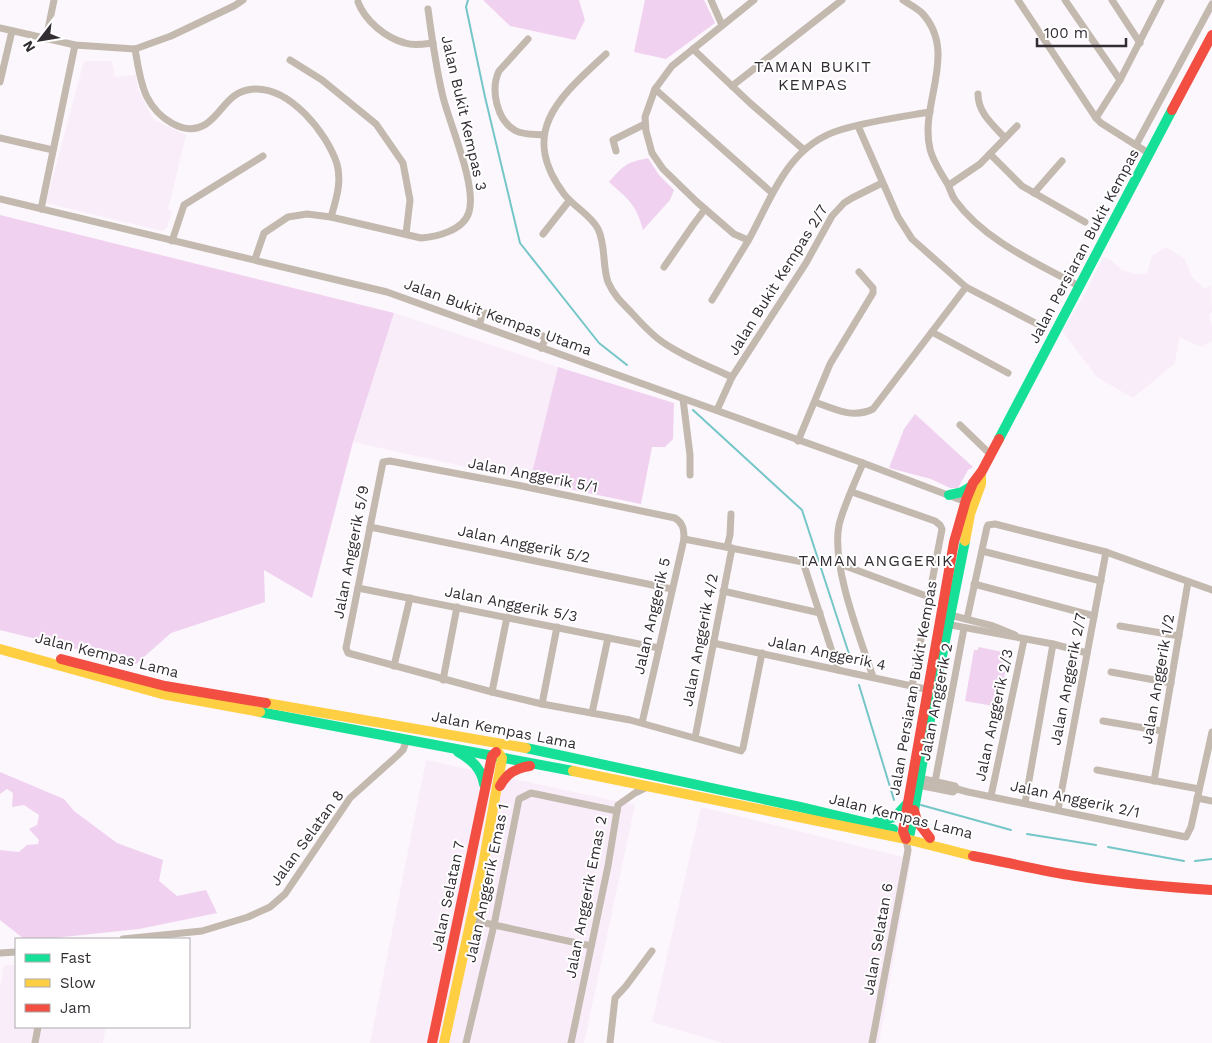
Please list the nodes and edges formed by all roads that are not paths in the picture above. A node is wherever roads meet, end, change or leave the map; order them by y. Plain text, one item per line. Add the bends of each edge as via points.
1 (54, 0) edge
2 (243, 0) edge
3 (711, 0) edge
4 (754, 0) edge
5 (842, 0) edge
6 (903, 0) edge
7 (1018, 0) edge
8 (1065, 0) edge
9 (1161, 0) edge
10 (358, 2) dead end
11 (1115, 2) edge
12 (1212, 4) edge
13 (428, 9) dead end
14 (722, 24) junction
15 (0, 28) edge
16 (12, 31) junction
17 (1212, 35) edge
18 (46, 39) junction
19 (528, 39) dead end
20 (433, 43) junction
21 (1140, 43) junction
22 (75, 45) junction
23 (135, 49) junction
24 (693, 49) junction
25 (606, 54) dead end
26 (290, 60) dead end
27 (1120, 80) junction
28 (0, 82) edge
29 (732, 86) junction
30 (655, 89) junction
31 (978, 94) dead end
32 (930, 112) junction
33 (1096, 118) junction
34 (645, 124) junction
35 (858, 126) junction
36 (1017, 126) dead end
37 (544, 135) junction
38 (0, 138) edge
39 (1005, 138) junction
40 (1136, 145) junction
41 (803, 149) junction
42 (53, 150) junction
43 (616, 151) dead end
44 (990, 154) junction
45 (1150, 154) junction
46 (263, 156) dead end
47 (1062, 161) dead end
48 (882, 183) junction
49 (949, 185) junction
50 (771, 192) junction
51 (1034, 193) junction
52 (0, 199) edge
53 (569, 201) junction
54 (41, 209) junction
55 (705, 210) junction
56 (331, 217) junction
57 (1085, 222) dead end
58 (406, 234) junction
59 (543, 234) dead end
60 (748, 240) junction
61 (172, 241) junction
62 (255, 259) junction
63 (664, 268) dead end
64 (859, 272) dead end
65 (1079, 286) junction
66 (966, 287) junction
67 (712, 300) dead end
68 (478, 325) junction
69 (1042, 326) dead end
70 (932, 332) junction
71 (541, 348) junction
72 (1008, 373) dead end
73 (732, 377) junction
74 (683, 399) junction
75 (815, 402) junction
76 (717, 410) junction
77 (960, 425) dead end
78 (798, 440) junction
79 (990, 454) junction
80 (386, 461) joint
81 (863, 463) junction
82 (982, 471) junction
83 (690, 475) dead end
84 (972, 486) junction
85 (852, 492) junction
86 (949, 495) junction
87 (969, 503) junction
88 (732, 514) dead end
89 (370, 527) junction
90 (684, 539) junction
91 (730, 547) junction
92 (982, 551) junction
93 (1106, 552) junction
94 (840, 564) junction
95 (1101, 581) junction
96 (1188, 582) junction
97 (974, 584) junction
98 (358, 588) junction
99 (672, 589) junction
100 (1212, 590) edge
101 (723, 591) junction
102 (929, 597) junction
103 (410, 598) junction
104 (457, 607) junction
105 (820, 613) junction
106 (1094, 616) junction
107 (508, 618) junction
108 (945, 619) junction
109 (967, 619) junction
110 (1120, 626) dead end
111 (556, 627) junction
112 (964, 628) junction
113 (1179, 636) junction
114 (608, 638) junction
115 (1024, 640) junction
116 (0, 642) edge
117 (713, 643) junction
118 (1053, 644) junction
119 (659, 648) junction
120 (0, 649) edge
121 (762, 653) junction
122 (1087, 653) junction
123 (394, 666) junction
124 (838, 670) junction
125 (1111, 672) dead end
126 (873, 677) junction
127 (443, 680) junction
128 (1171, 684) junction
129 (912, 686) junction
130 (931, 690) junction
131 (492, 692) junction
132 (542, 704) junction
133 (592, 713) junction
134 (1103, 721) dead end
135 (642, 723) junction
136 (1162, 731) junction
137 (1212, 732) edge
138 (457, 736) junction
139 (695, 738) junction
140 (407, 739) junction
141 (454, 749) junction
142 (540, 752) junction
143 (497, 755) junction
144 (544, 765) junction
145 (1098, 770) dead end
146 (1154, 781) junction
147 (919, 782) junction
148 (935, 782) junction
149 (662, 788) junction
150 (957, 789) junction
151 (497, 790) junction
152 (1199, 790) junction
153 (484, 791) junction
154 (991, 796) junction
155 (1197, 798) junction
156 (1212, 801) edge
157 (1025, 803) junction
158 (911, 807) junction
159 (1058, 810) junction
160 (617, 811) junction
161 (869, 823) junction
162 (906, 834) junction
163 (930, 838) junction
164 (1000, 860) junction
165 (1212, 890) edge
166 (471, 920) junction
167 (494, 925) junction
168 (133, 938) edge
169 (591, 946) junction
170 (652, 951) dead end
171 (15, 952) edge
172 (0, 953) edge
173 (38, 1028) edge
174 (35, 1043) edge
175 (432, 1043) edge
176 (444, 1043) edge
177 (466, 1043) edge
178 (571, 1043) edge
179 (610, 1043) edge
180 (872, 1043) edge

1 - 18 street
2 - 23 street via 171,36
3 - 14 street
4 - 14 street
5 - 29 street
6 - 32 street via 921,12 937,43 938,65
7 - 33 street
8 - 27 street
9 - 21 street
10 - 20 street via 375,26 391,37 418,45
11 - 21 street
12 - 40 street
13 - 20 street, Jalan Bukit Kempas 3
14 - 24 street
15 - 16 street
16 - 18 street
16 - 28 street
17 - 45 main road, Jalan Persiaran Bukit Kempas
18 - 22 street
19 - 37 street via 498,71 498,110 509,126 517,131
20 - 58 street, Jalan Bukit Kempas 3 via 471,199 469,213 448,232 421,238
21 - 27 street
22 - 23 street
22 - 42 street
23 - 56 street via 148,98 165,119 179,127 190,130 207,124 230,99 242,91 255,89 278,93 303,112 314,123 337,165 339,183
24 - 29 street
24 - 30 street via 672,66
25 - 37 street via 560,100
26 - 58 street via 322,80 376,124 403,163 410,200
27 - 33 street
29 - 41 street
30 - 34 street
30 - 50 street
31 - 39 street via 982,112
32 - 35 street
32 - 49 street via 930,150
33 - 40 street
34 - 43 street via 613,140
34 - 55 street via 652,153 663,170
35 - 41 street via 839,130
35 - 48 street
36 - 39 street
37 - 53 street via 544,154
38 - 42 street
39 - 44 street
40 - 45 street
41 - 50 street
42 - 54 street
44 - 49 street
44 - 51 street via 1022,186
45 - 65 main road, Jalan Persiaran Bukit Kempas
46 - 61 street via 184,205
47 - 51 street
48 - 66 street via 900,222 912,239
48 - 73 street, Jalan Bukit Kempas 2/7 via 852,198 832,216 806,263
49 - 65 street via 955,199 983,230
50 - 60 street
51 - 57 street
52 - 54 street, Jalan Bukit Kempas Utama
53 - 59 street
53 - 73 street via 599,230 607,278 618,299 660,340
54 - 61 street, Jalan Bukit Kempas Utama
55 - 60 street via 734,234
55 - 63 street
56 - 58 street, Jalan Bukit Kempas 3
56 - 62 street, Jalan Bukit Kempas 3 via 307,214 288,217 264,233
60 - 67 street
61 - 62 street, Jalan Bukit Kempas Utama
62 - 68 street, Jalan Bukit Kempas Utama via 387,292
64 - 75 street via 873,288 873,293 830,364
65 - 79 main road, Jalan Persiaran Bukit Kempas
66 - 69 street
66 - 70 street
68 - 71 street, Jalan Bukit Kempas Utama
68 - 71 street via 485,313 495,315 543,336 545,340
70 - 72 street
70 - 75 street via 873,409 864,414 850,414
71 - 74 street, Jalan Bukit Kempas Utama
73 - 76 street, Jalan Bukit Kempas 2/7
74 - 76 street, Jalan Bukit Kempas Utama
74 - 83 street
75 - 78 street
76 - 78 street, Jalan Bukit Kempas Utama
77 - 79 street
78 - 81 street, Jalan Bukit Kempas Utama
79 - 82 main road, Jalan Persiaran Bukit Kempas
80 - 89 street, Jalan Anggerik 5/9 via 382,465
80 - 90 street, Jalan Anggerik 5/1 via 675,518 682,525
81 - 85 street
81 - 86 street, Jalan Bukit Kempas Utama
82 - 84 main road, Jalan Persiaran Bukit Kempas
82 - 87 main road, Jalan Persiaran Bukit Kempas via 980,484
84 - 86 main road
84 - 87 main road, Jalan Persiaran Bukit Kempas
85 - 94 street via 840,524
85 - 102 street via 940,524 943,533
86 - 87 street, Jalan Bukit Kempas Utama
87 - 108 main road, Jalan Persiaran Bukit Kempas
88 - 91 street, Jalan Anggerik 4/2
89 - 98 street, Jalan Anggerik 5/9
89 - 99 street, Jalan Anggerik 5/2
90 - 91 street
90 - 99 street, Jalan Anggerik 5
91 - 101 street, Jalan Anggerik 4/2
91 - 105 street via 804,562
92 - 93 street via 987,527 995,524
92 - 95 street
92 - 97 street
93 - 95 street, Jalan Anggerik 2/7
93 - 96 street
94 - 102 street
94 - 126 street
95 - 106 street, Jalan Anggerik 2/7
96 - 100 street
96 - 113 street, Jalan Anggerik 1/2
97 - 106 street
97 - 109 street
98 - 103 street, Jalan Anggerik 5/3
98 - 123 street, Jalan Anggerik 5/9 via 346,650 350,654
99 - 119 street, Jalan Anggerik 5
101 - 105 street
101 - 117 street, Jalan Anggerik 4/2
102 - 129 street
103 - 104 street, Jalan Anggerik 5/3
103 - 123 street
104 - 107 street, Jalan Anggerik 5/3
104 - 127 street
105 - 124 street
106 - 122 street, Jalan Anggerik 2/7
107 - 111 street, Jalan Anggerik 5/3
107 - 131 street
108 - 109 street
108 - 112 street
108 - 130 main road, Jalan Persiaran Bukit Kempas
109 - 115 street
110 - 113 street
111 - 114 street, Jalan Anggerik 5/3
111 - 132 street
112 - 115 street
112 - 148 street, Jalan Anggerik 2
113 - 128 street, Jalan Anggerik 1/2
114 - 119 street, Jalan Anggerik 5/3
114 - 133 street
115 - 118 street
115 - 154 street, Jalan Anggerik 2/3
116 - 138 main road, Jalan Kempas Lama via 164,686
117 - 121 street, Jalan Anggerik 4
117 - 139 street, Jalan Anggerik 4/2
118 - 122 street
118 - 157 street
119 - 135 street, Jalan Anggerik 5
120 - 140 main road, Jalan Kempas Lama via 162,694
121 - 124 street, Jalan Anggerik 4
121 - 139 street via 741,751
122 - 159 street, Jalan Anggerik 2/7
123 - 127 street
124 - 126 street, Jalan Anggerik 4
125 - 128 street
126 - 129 street, Jalan Anggerik 4
127 - 131 street
128 - 136 street, Jalan Anggerik 1/2
129 - 130 street, Jalan Anggerik 4
130 - 147 main road, Jalan Persiaran Bukit Kempas
130 - 158 main road, Jalan Persiaran Bukit Kempas
131 - 132 street
132 - 133 street
133 - 135 street
134 - 136 street
135 - 139 street
136 - 146 street, Jalan Anggerik 1/2
137 - 152 street
138 - 142 main road, Jalan Kempas Lama
138 - 143 main road via 489,745
140 - 141 main road, Jalan Kempas Lama
140 - 168 street, Jalan Selatan 8 via 403,750 350,798 285,894 270,907 202,931
141 - 143 main road, Jalan Kempas Lama
141 - 153 main road via 480,769
142 - 143 main road via 510,748
142 - 161 main road, Jalan Kempas Lama
143 - 144 main road, Jalan Kempas Lama
143 - 151 main road, Jalan Selatan 7
143 - 153 main road, Jalan Selatan 7
144 - 149 main road, Jalan Kempas Lama
144 - 151 main road via 510,771
145 - 146 street
146 - 152 street
147 - 148 street, Jalan Anggerik 2/1
147 - 150 street, Jalan Anggerik 2/1 via 953,792
147 - 158 main road, Jalan Persiaran Bukit Kempas
148 - 150 street, Jalan Anggerik 2/1
149 - 160 street, Jalan Anggerik Emas 2 via 639,790 618,805
149 - 162 main road, Jalan Kempas Lama
150 - 154 street, Jalan Anggerik 2/1
151 - 166 main road, Jalan Selatan 7
152 - 155 street
153 - 175 main road, Jalan Selatan 7
154 - 157 street, Jalan Anggerik 2/1
155 - 156 street
155 - 159 street, Jalan Anggerik 2/1 via 1192,828 1186,837
157 - 159 street, Jalan Anggerik 2/1
158 - 161 main road via 896,818
158 - 162 main road, Jalan Persiaran Bukit Kempas
158 - 163 main road
160 - 167 street, Jalan Anggerik Emas 1 via 531,793 519,799
160 - 169 street, Jalan Anggerik Emas 2
161 - 162 main road, Jalan Kempas Lama
162 - 163 main road, Jalan Kempas Lama
162 - 164 main road, Jalan Kempas Lama via 974,856
162 - 180 street, Jalan Selatan 6 via 908,850
163 - 164 main road, Jalan Kempas Lama
164 - 165 main road, Jalan Kempas Lama via 1092,880
166 - 167 street
166 - 176 main road, Jalan Selatan 7
167 - 169 street
167 - 177 street, Jalan Anggerik Emas 1
169 - 178 street, Jalan Anggerik Emas 2
170 - 179 street via 615,998
171 - 172 street
173 - 174 street

